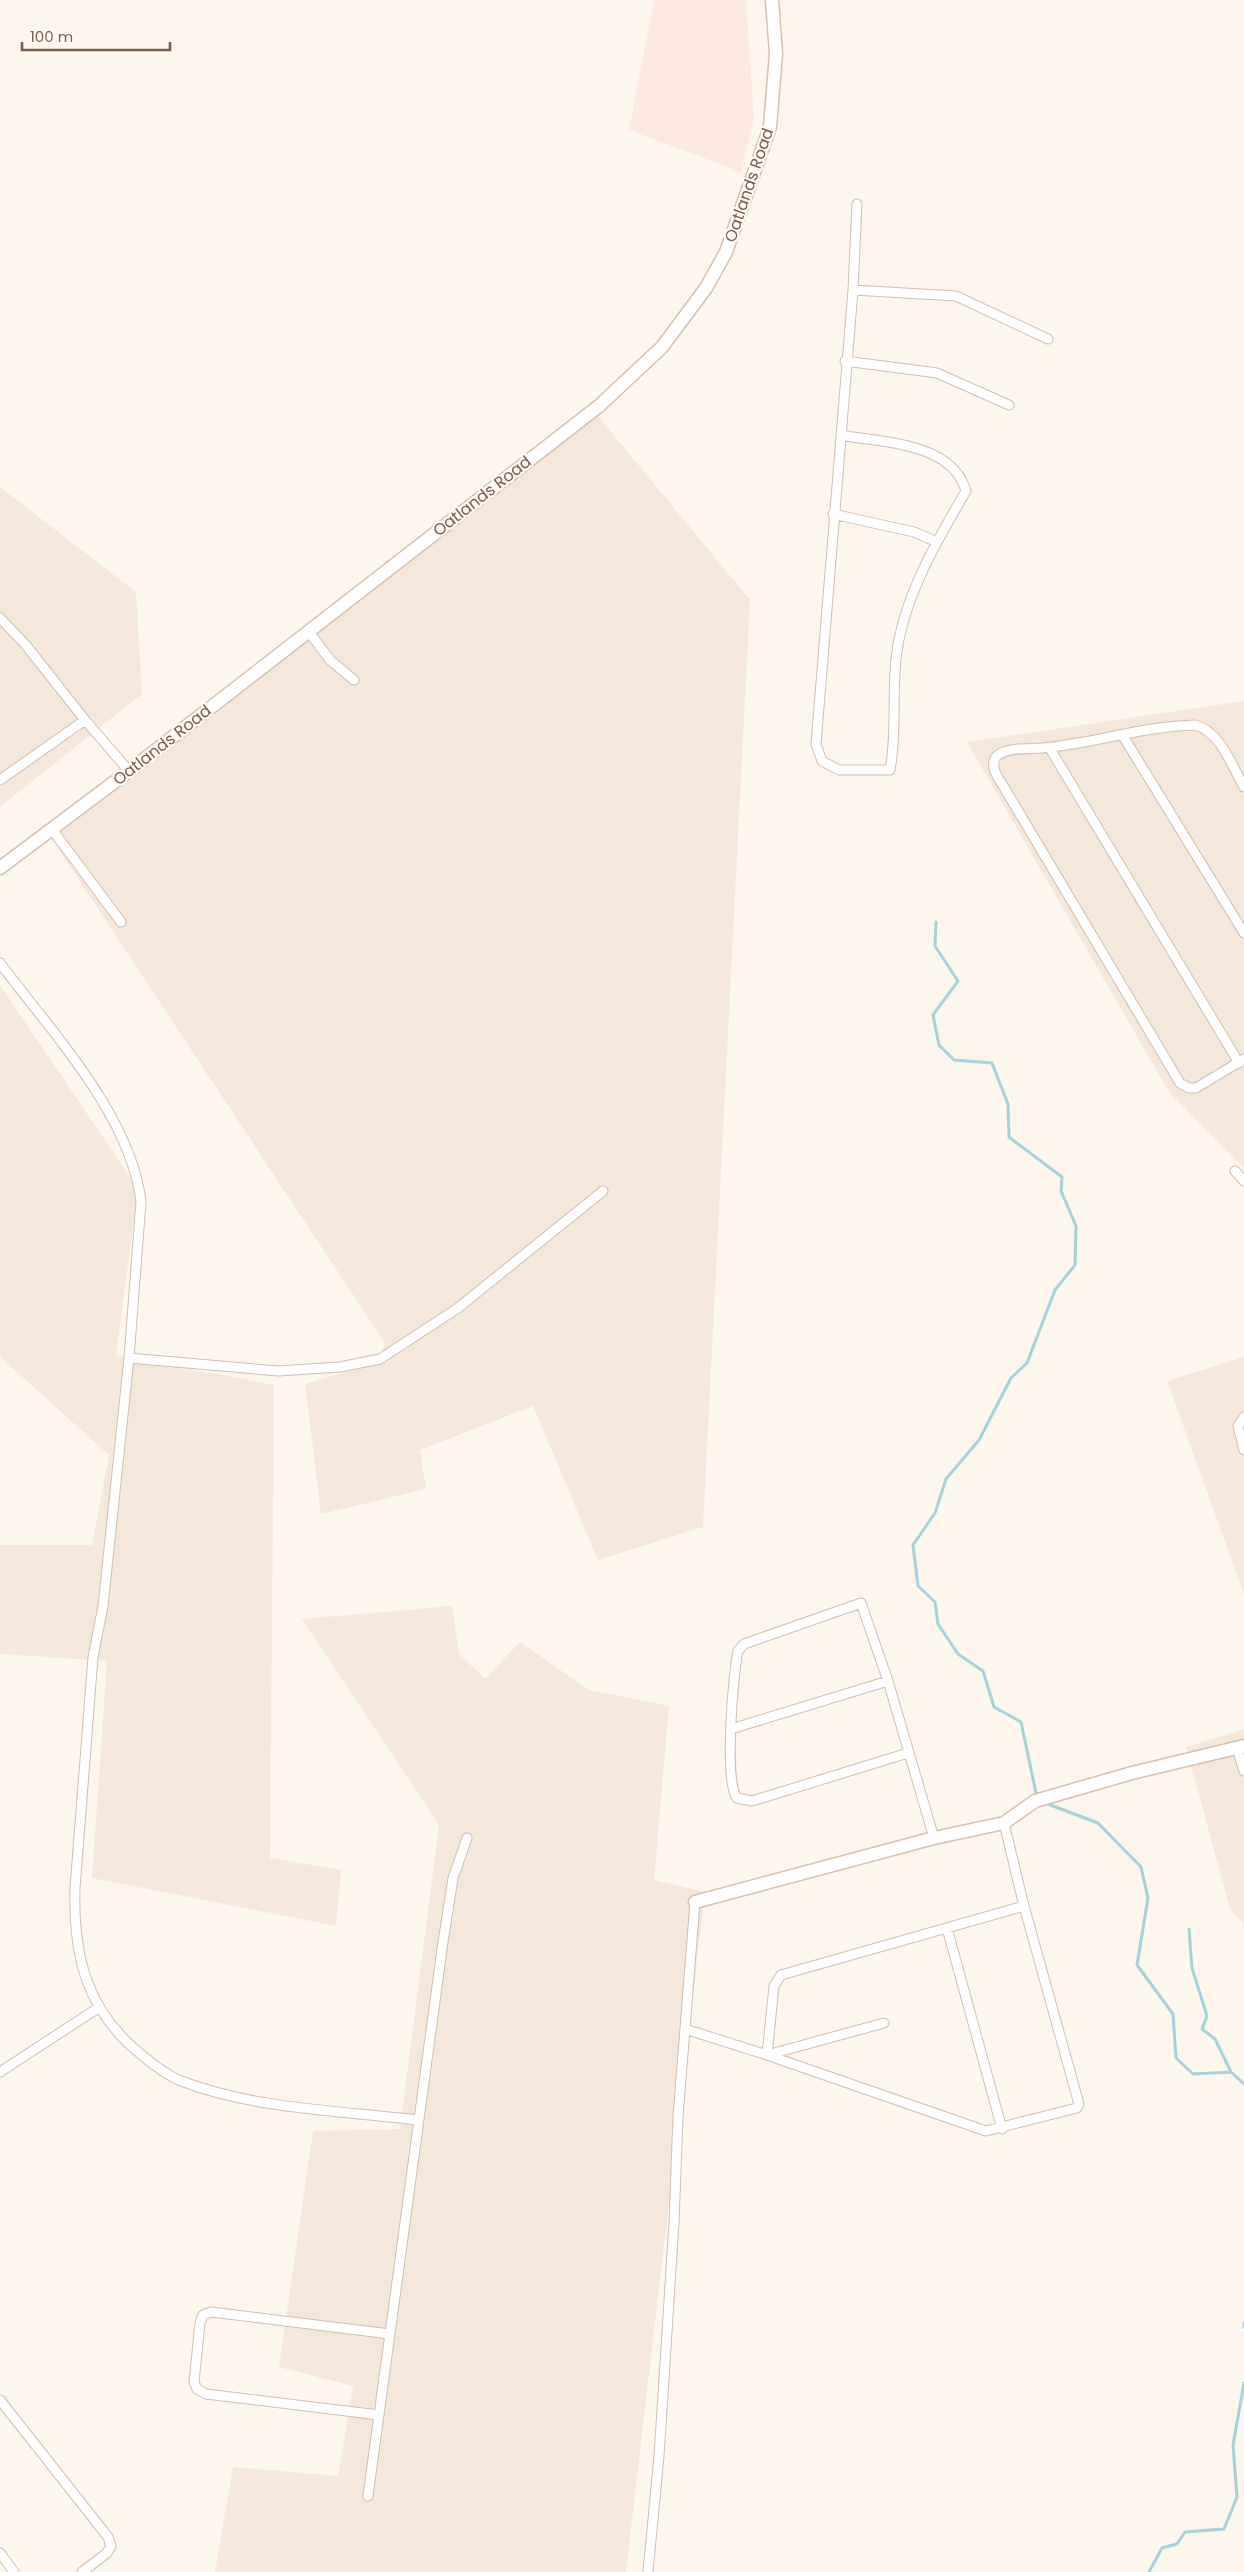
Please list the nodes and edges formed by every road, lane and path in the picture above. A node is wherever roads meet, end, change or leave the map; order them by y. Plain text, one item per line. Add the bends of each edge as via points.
1 (772, 0) edge
2 (857, 204) dead end
3 (853, 290) junction
4 (1048, 339) dead end
5 (846, 362) junction
6 (1009, 405) dead end
7 (841, 435) junction
8 (833, 514) junction
9 (936, 542) junction
10 (0, 618) edge
11 (309, 632) junction
12 (354, 680) dead end
13 (85, 720) junction
14 (1123, 736) junction
15 (1049, 747) junction
16 (129, 771) junction
17 (0, 780) edge
18 (1244, 787) edge
19 (51, 828) junction
20 (0, 868) edge
21 (121, 922) dead end
22 (1244, 933) edge
23 (0, 964) edge
24 (1242, 1061) edge
25 (1235, 1171) dead end
26 (1244, 1181) edge
27 (603, 1191) dead end
28 (129, 1358) junction
29 (1244, 1416) edge
30 (1244, 1450) edge
31 (888, 1681) junction
32 (731, 1730) junction
33 (1241, 1747) edge
34 (908, 1753) junction
35 (1244, 1771) edge
36 (1004, 1823) junction
37 (466, 1838) dead end
38 (934, 1838) junction
39 (695, 1902) joint
40 (1024, 1906) junction
41 (947, 1928) junction
42 (98, 2008) junction
43 (884, 2023) dead end
44 (685, 2029) junction
45 (767, 2055) junction
46 (0, 2072) edge
47 (419, 2120) junction
48 (1002, 2129) junction
49 (390, 2334) junction
50 (0, 2400) edge
51 (379, 2415) junction
52 (368, 2496) dead end
53 (0, 2553) edge
54 (14, 2572) edge
55 (82, 2572) edge
56 (648, 2572) edge

1 - 11 street, Oatlands Road via 776,54 770,127 726,252 685,318 662,347 599,406
2 - 3 street
3 - 4 street via 956,296
3 - 5 street
5 - 6 street via 937,373
5 - 7 street
7 - 8 street
7 - 9 street via 924,451 942,460 961,476 966,491
8 - 9 street via 914,532
8 - 9 street via 816,744 822,761 839,770 890,770 894,747 896,658 912,599
10 - 13 street via 25,644
11 - 12 street via 330,660
11 - 16 street, Oatlands Road
13 - 16 street
13 - 17 street
14 - 15 street
14 - 18 street via 1184,725 1204,727 1214,737
14 - 22 street
15 - 24 street
15 - 24 street via 1000,754 994,761 996,775 1173,1072 1184,1086 1196,1088
16 - 19 street, Oatlands Road
19 - 20 street, Oatlands Road
19 - 21 street
23 - 28 street via 99,1093 121,1135 139,1182 141,1202
25 - 26 street
27 - 28 street via 458,1308 380,1359 340,1367 278,1371
28 - 42 street via 103,1606 93,1658 75,1888 74,1920 79,1953 86,1981
29 - 30 street via 1238,1426
31 - 32 street
31 - 32 street via 861,1603 744,1644 736,1660
31 - 34 street
32 - 34 street via 732,1792 746,1801
33 - 35 street
33 - 36 street via 1132,1773 1035,1802
34 - 38 street
36 - 38 street
36 - 40 street
37 - 47 street via 453,1878
38 - 39 street
39 - 44 street
40 - 41 street
40 - 48 street via 1079,2104 1075,2110
41 - 45 street via 781,1975 774,1986
41 - 48 street
42 - 46 street
42 - 47 street via 134,2049 183,2082 227,2095 281,2104
43 - 45 street
44 - 45 street
44 - 56 street via 659,2456
45 - 48 street via 978,2129
47 - 49 street
49 - 51 street
49 - 51 street via 211,2312 203,2315 200,2323 194,2382 197,2389 206,2394
50 - 55 street via 108,2537 111,2546 107,2553
51 - 52 street
53 - 54 street

